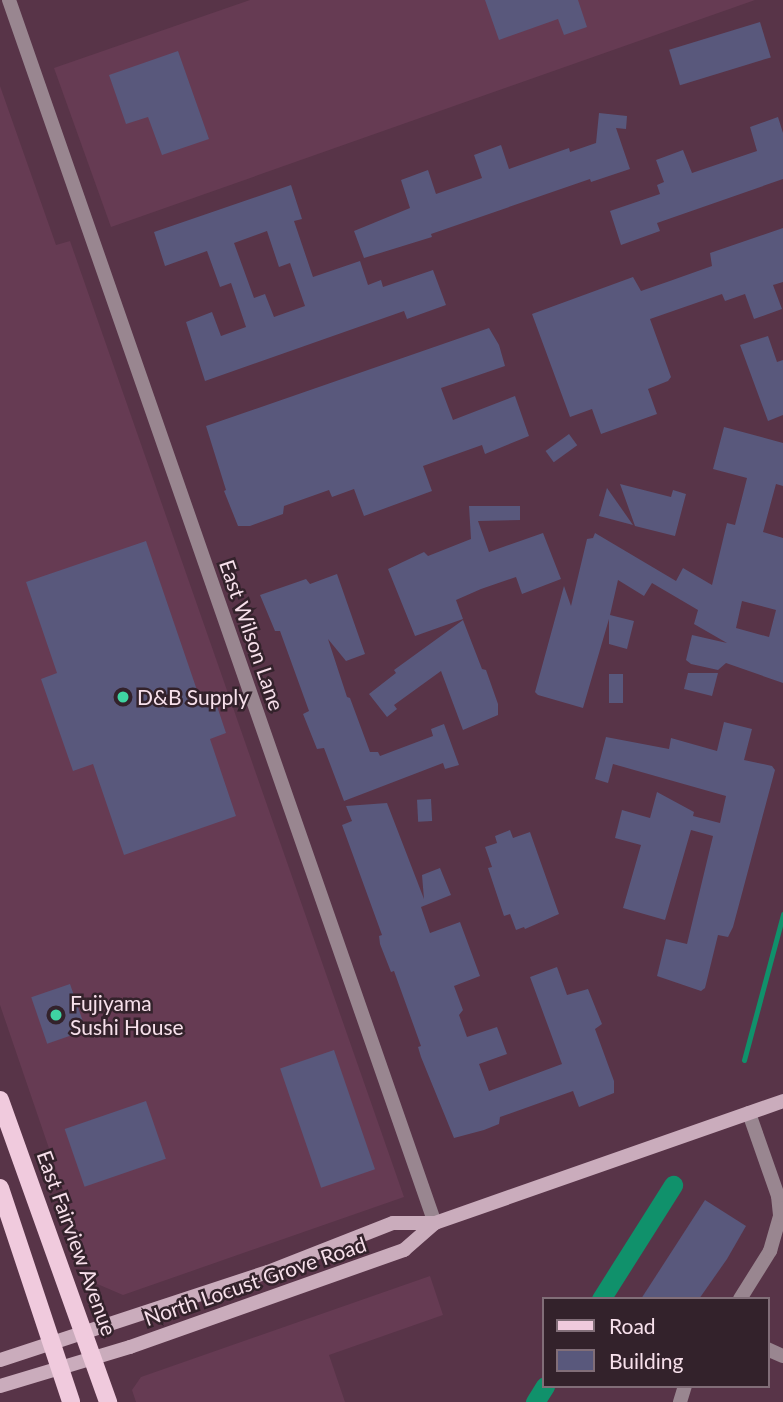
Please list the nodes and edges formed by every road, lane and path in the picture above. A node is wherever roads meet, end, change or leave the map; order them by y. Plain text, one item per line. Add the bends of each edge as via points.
1 (9, 0) edge
2 (0, 1100) edge
3 (783, 1101) edge
4 (749, 1113) junction
5 (0, 1188) edge
6 (435, 1223) junction
7 (741, 1297) edge
8 (86, 1334) junction
9 (52, 1343) junction
10 (94, 1358) junction
11 (0, 1360) edge
12 (61, 1367) junction
13 (0, 1386) edge
14 (71, 1402) edge
15 (108, 1402) edge

1 - 6 street, East Wilson Lane
2 - 8 main road, East Fairview Avenue
3 - 4 main road, North Locust Grove Road
4 - 6 main road, North Locust Grove Road
4 - 7 street via 778,1196 780,1215 770,1251
5 - 9 main road
6 - 8 main road, North Locust Grove Road via 394,1223
6 - 10 main road, North Locust Grove Road via 404,1250
8 - 9 main road, North Locust Grove Road
8 - 10 main road, East Fairview Avenue
9 - 11 main road, North Locust Grove Road
9 - 12 main road
10 - 12 main road, North Locust Grove Road
10 - 15 main road, East Fairview Avenue
12 - 13 main road, North Locust Grove Road
12 - 14 main road

